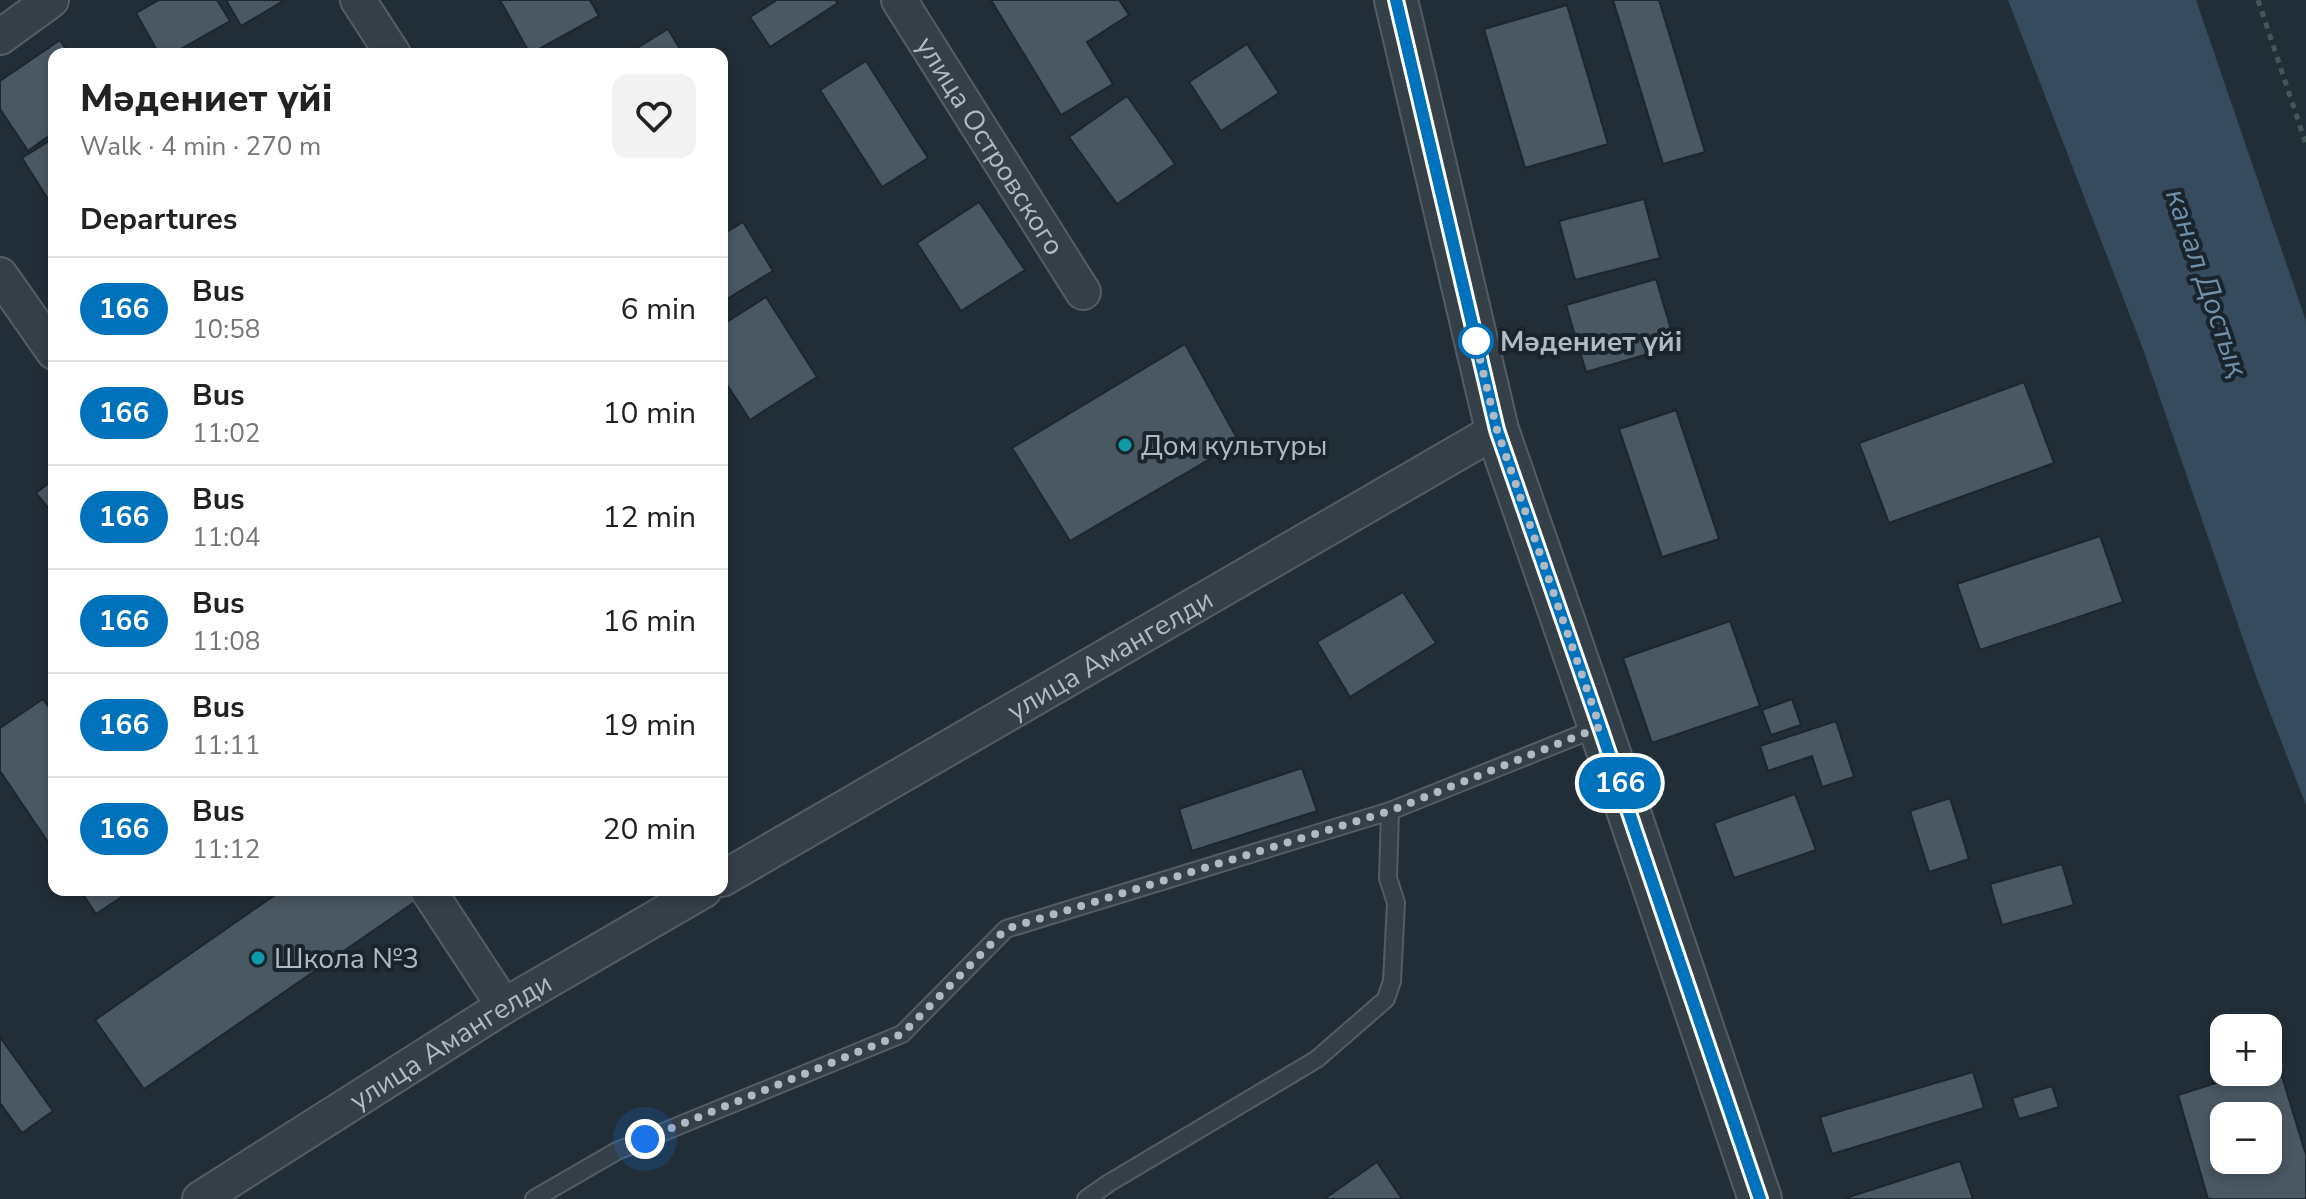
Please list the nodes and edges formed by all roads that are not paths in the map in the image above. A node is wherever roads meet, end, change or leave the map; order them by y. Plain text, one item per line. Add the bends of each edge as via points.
1 (51, 0) edge
2 (358, 0) edge
3 (899, 0) edge
4 (1396, 0) edge
5 (0, 37) edge
6 (389, 48) edge
7 (0, 275) edge
8 (1083, 292) dead end
9 (48, 343) edge
10 (1497, 430) junction
11 (1600, 727) junction
12 (1390, 811) junction
13 (728, 876) edge
14 (432, 896) edge
15 (694, 896) edge
16 (504, 1006) junction
17 (200, 1199) edge
18 (534, 1199) edge
19 (1086, 1199) edge
20 (1760, 1199) edge

1 - 5 street
2 - 6 street
3 - 8 street, улица Островского
4 - 10 street
7 - 9 street
10 - 11 street
10 - 13 street, улица Амангелди
11 - 12 lane
11 - 20 street
12 - 18 lane via 1006,929 902,1034 617,1151
12 - 19 lane via 1388,878 1396,903 1392,981 1386,999 1317,1059
14 - 16 street
15 - 16 street, улица Амангелди
16 - 17 street, улица Амангелди

